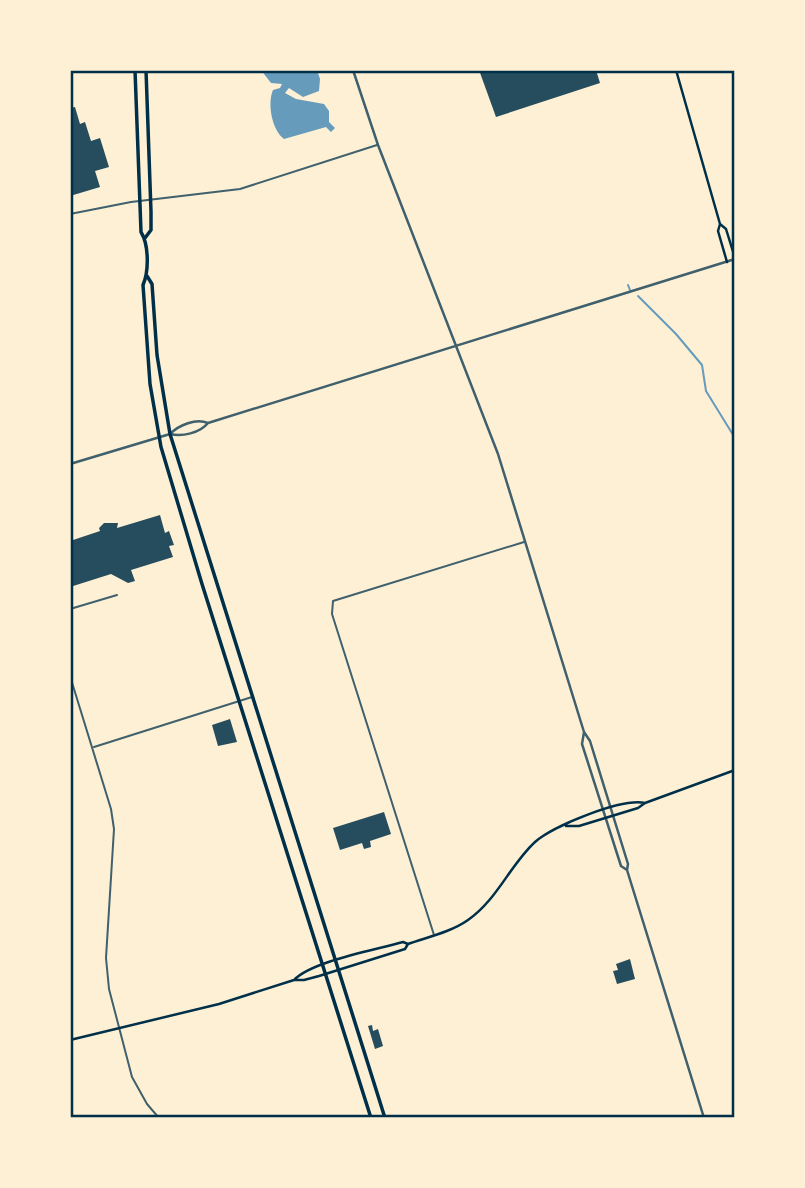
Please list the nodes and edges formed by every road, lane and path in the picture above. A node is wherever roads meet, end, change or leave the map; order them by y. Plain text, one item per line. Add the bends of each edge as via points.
1 (135, 70) edge
2 (146, 70) edge
3 (353, 70) edge
4 (676, 70) edge
5 (378, 145) junction
6 (150, 200) junction
7 (140, 201) junction
8 (70, 214) edge
9 (720, 224) junction
10 (145, 238) junction
11 (735, 258) edge
12 (727, 262) junction
13 (147, 276) junction
14 (454, 346) junction
15 (208, 423) junction
16 (170, 434) junction
17 (159, 437) junction
18 (70, 464) edge
19 (524, 542) junction
20 (117, 595) dead end
21 (70, 609) edge
22 (70, 676) edge
23 (252, 697) junction
24 (240, 701) junction
25 (584, 733) junction
26 (93, 747) junction
27 (735, 770) edge
28 (645, 803) junction
29 (610, 807) junction
30 (602, 810) junction
31 (613, 815) junction
32 (604, 818) junction
33 (566, 826) junction
34 (626, 870) junction
35 (434, 936) junction
36 (408, 944) junction
37 (334, 961) junction
38 (322, 965) junction
39 (337, 970) junction
40 (325, 974) junction
41 (294, 979) junction
42 (120, 1027) junction
43 (70, 1040) edge
44 (159, 1118) edge
45 (371, 1118) edge
46 (385, 1118) edge
47 (704, 1118) edge

1 - 7 main road
2 - 6 main road
3 - 5 street
4 - 9 main road
5 - 6 street via 240,190
5 - 14 street
6 - 7 street
6 - 10 main road via 151,230
7 - 8 street
7 - 10 main road
9 - 11 main road
9 - 12 main road
10 - 13 main road
11 - 12 street
12 - 14 street
13 - 16 main road via 152,285
13 - 17 main road via 143,285 150,384
14 - 15 street
14 - 19 street via 498,454
15 - 16 street via 190,433
15 - 16 street via 201,420
16 - 17 street
16 - 23 main road
17 - 18 street
17 - 24 main road
19 - 25 street
19 - 35 street via 333,601 332,614
20 - 21 street
22 - 26 street
23 - 24 street
23 - 37 main road
24 - 26 street
24 - 38 main road
25 - 29 street
25 - 30 street via 582,744
26 - 42 street via 114,829 106,966
27 - 28 main road
28 - 29 main road
28 - 31 main road
29 - 30 main road
29 - 31 street
30 - 32 street
30 - 33 main road
31 - 32 main road
31 - 34 street
32 - 33 main road
32 - 34 street
33 - 35 main road via 535,843 469,920
34 - 47 street
35 - 36 main road
36 - 37 main road
36 - 39 main road via 405,949
37 - 38 main road
37 - 39 main road
38 - 40 main road
38 - 41 main road
39 - 40 main road
39 - 46 main road
40 - 41 main road
40 - 45 main road
41 - 42 main road
42 - 43 main road
42 - 44 street via 135,1084

